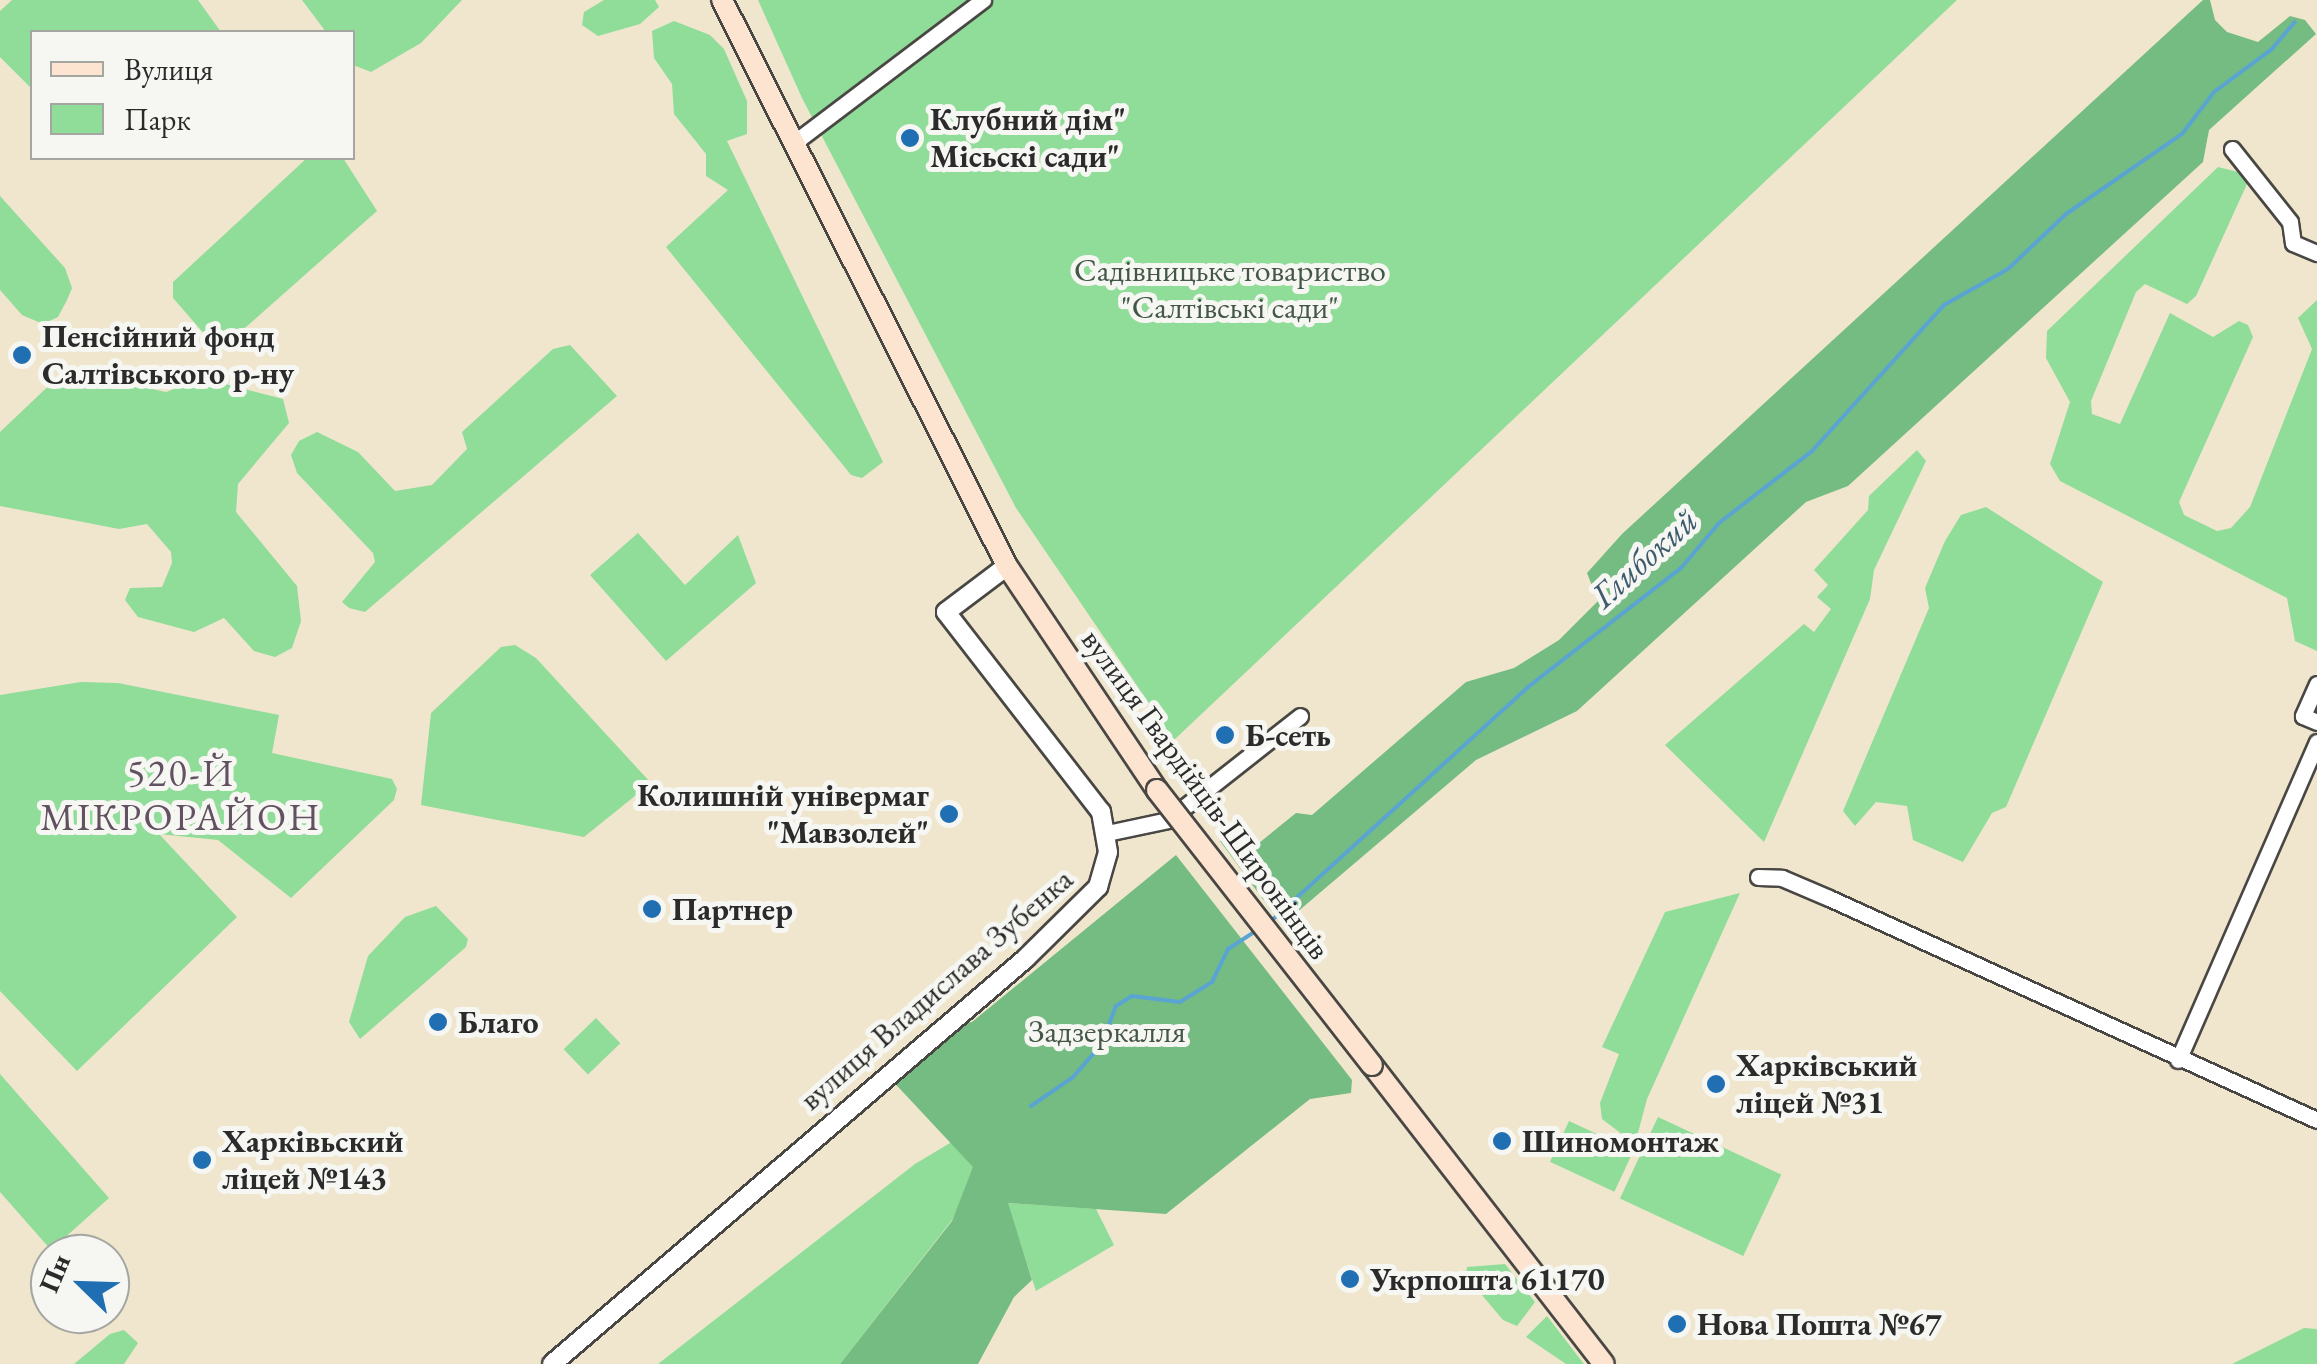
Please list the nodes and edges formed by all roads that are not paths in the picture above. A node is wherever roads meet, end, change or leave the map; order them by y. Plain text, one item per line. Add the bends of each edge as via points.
1 (722, 0) edge
2 (983, 0) edge
3 (795, 142) junction
4 (2232, 149) dead end
5 (2317, 253) edge
6 (1007, 566) junction
7 (2317, 684) edge
8 (1300, 716) dead end
9 (2317, 722) edge
10 (2317, 742) edge
11 (1107, 833) junction
12 (1758, 877) dead end
13 (2178, 1060) junction
14 (2317, 1120) edge
15 (552, 1364) edge
16 (1604, 1364) edge

1 - 3 main road, вулиця Гвардійців-Широнінців
2 - 3 street
3 - 6 main road, вулиця Гвардійців-Широнінців
4 - 5 street via 2290,222 2293,242
6 - 11 street via 946,612 1094,801
6 - 16 main road, вулиця Гвардійців-Широнінців, bridge via 1157,790
7 - 9 street via 2303,716
8 - 11 street via 1168,820
10 - 13 street
11 - 15 street, вулиця Владислава Зубенка via 1104,871 1087,903
12 - 13 street via 1782,878 1830,898
13 - 14 street

